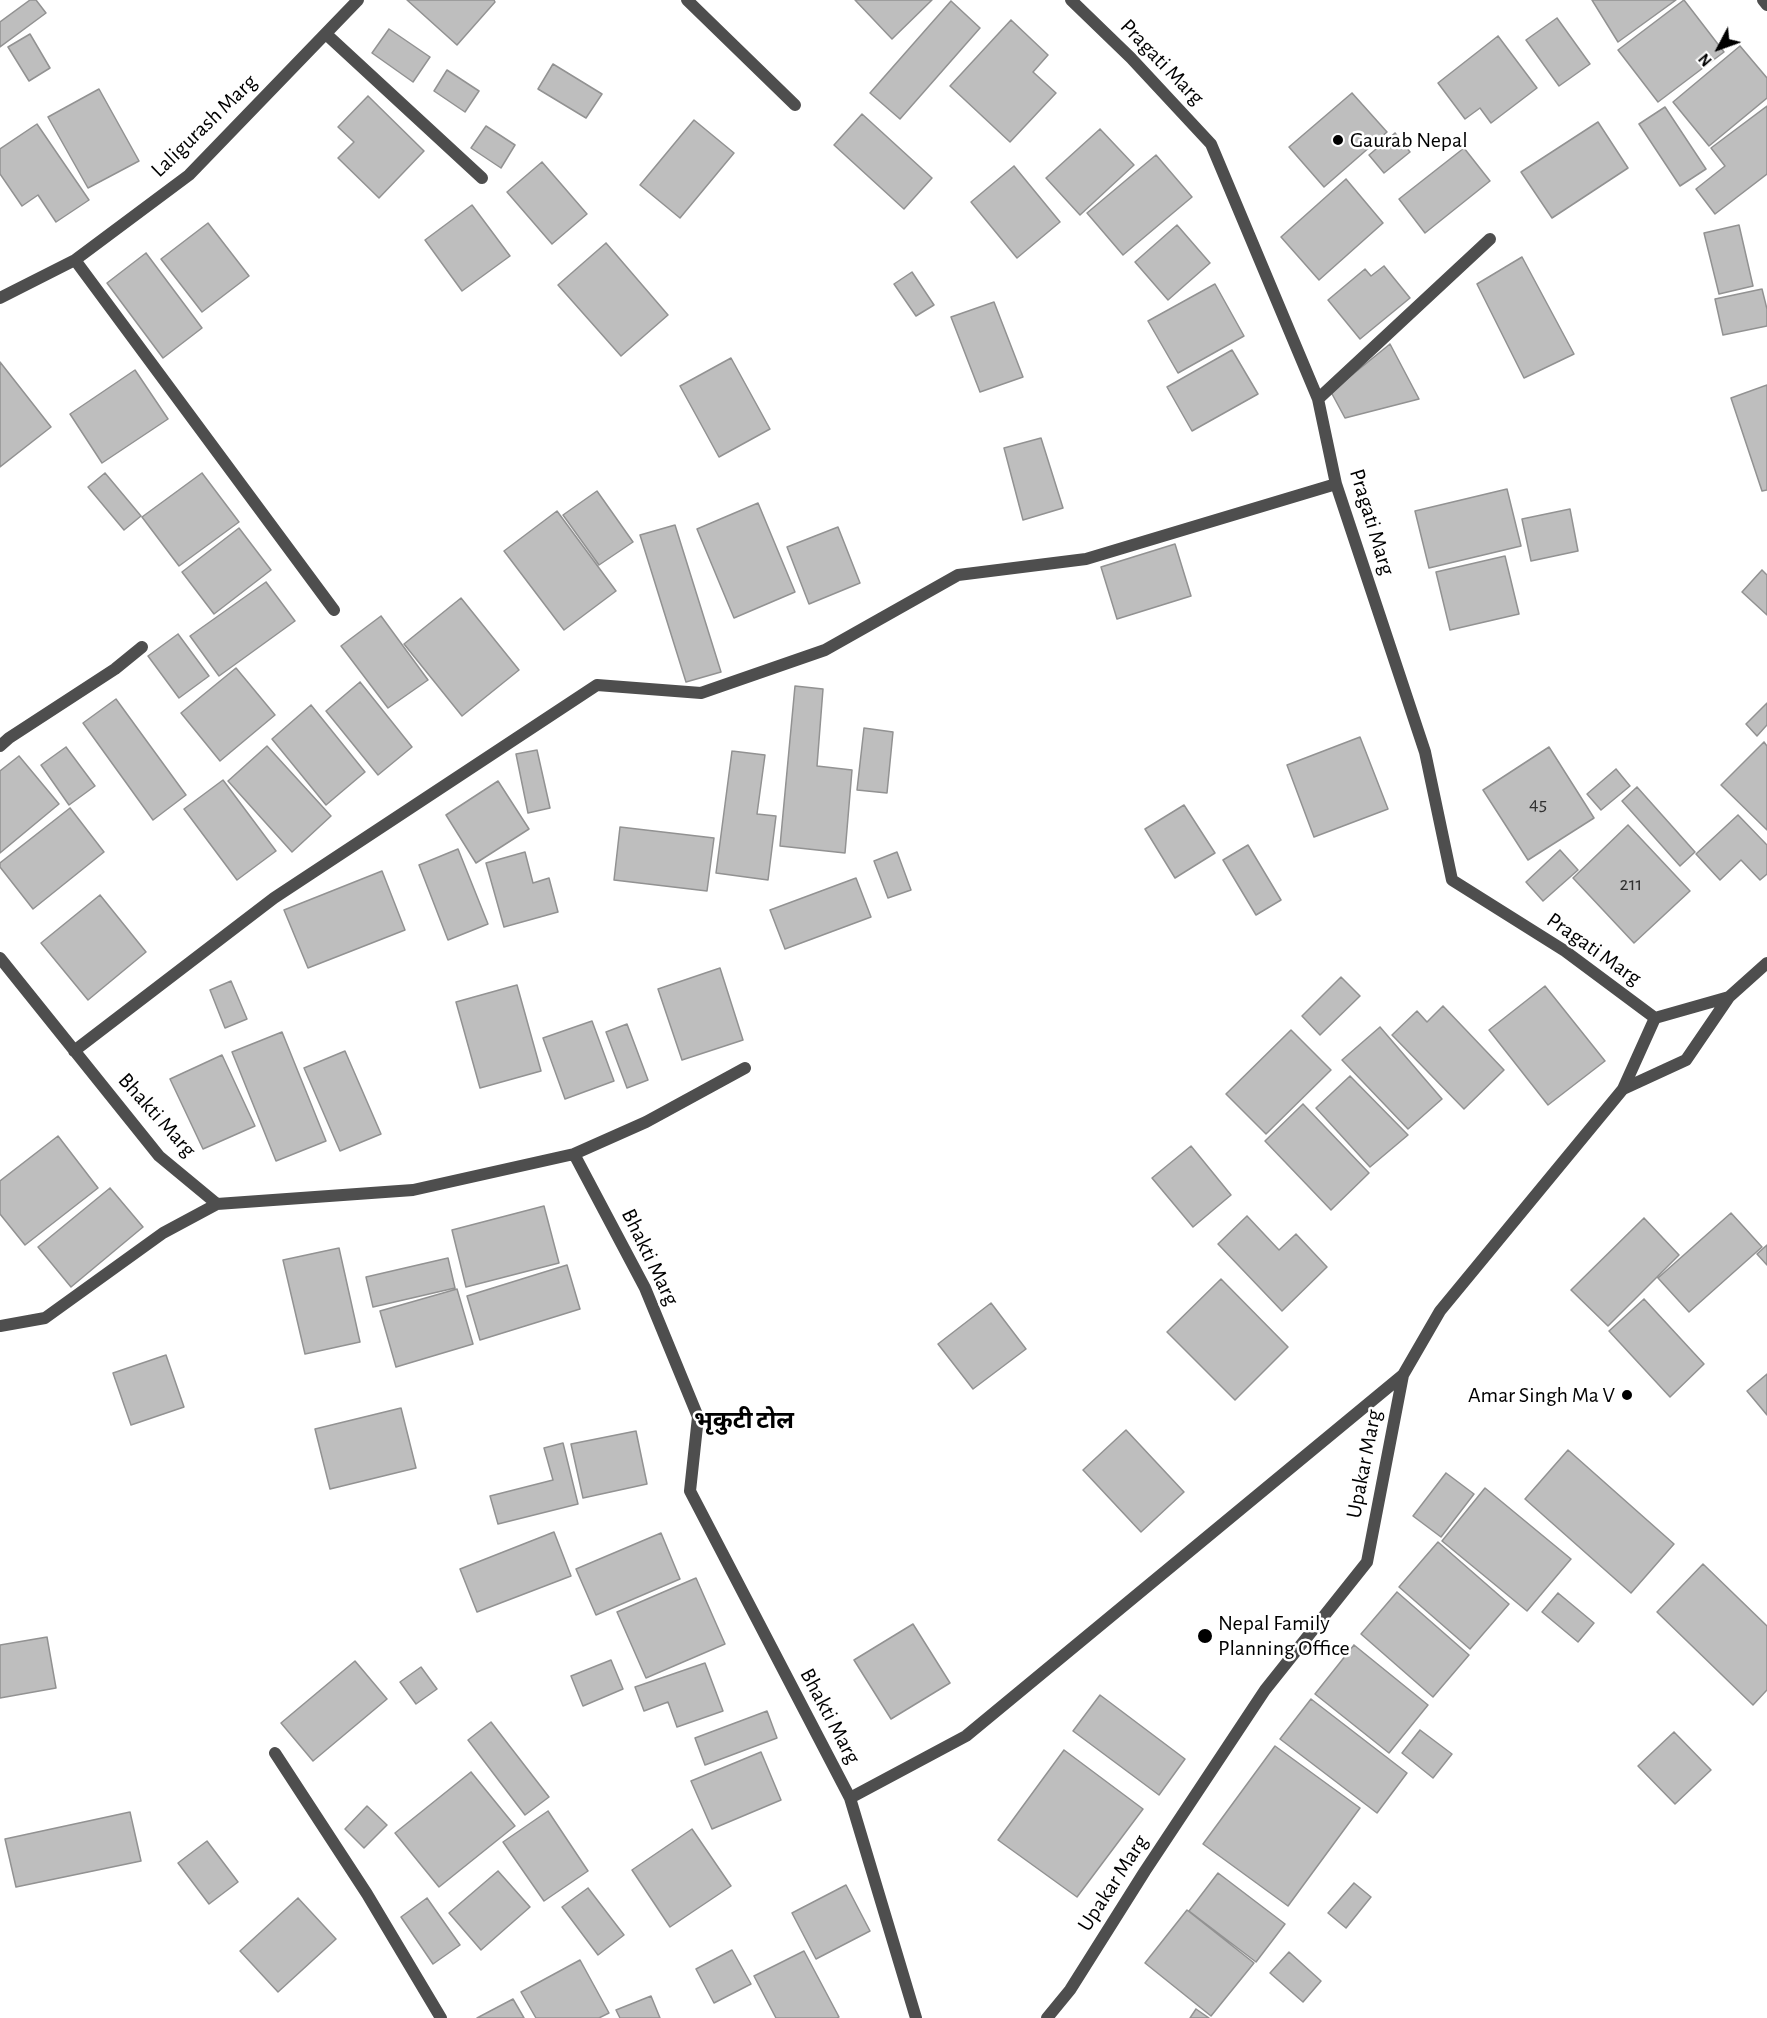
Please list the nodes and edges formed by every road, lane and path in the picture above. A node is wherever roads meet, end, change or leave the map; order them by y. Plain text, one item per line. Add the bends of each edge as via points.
1 (358, 0) edge
2 (687, 0) edge
3 (1071, 0) edge
4 (1763, 0) edge
5 (1767, 5) edge
6 (326, 34) junction
7 (795, 105) dead end
8 (482, 178) dead end
9 (1490, 240) dead end
10 (75, 260) junction
11 (0, 298) edge
12 (1318, 399) junction
13 (1336, 484) junction
14 (334, 610) dead end
15 (142, 647) dead end
16 (0, 746) edge
17 (0, 958) edge
18 (1767, 963) edge
19 (1729, 997) junction
20 (1655, 1018) junction
21 (74, 1051) junction
22 (744, 1068) dead end
23 (1623, 1089) junction
24 (573, 1154) junction
25 (217, 1204) junction
26 (0, 1326) edge
27 (1403, 1375) junction
28 (275, 1753) dead end
29 (850, 1798) junction
30 (441, 2018) edge
31 (916, 2018) edge
32 (1047, 2018) edge

1 - 6 street, Laligurash Marg
2 - 7 street
3 - 12 street, Pragati Marg via 1211,144
4 - 5 street
6 - 8 street
6 - 10 street, Laligurash Marg via 189,175
9 - 12 street
10 - 11 street, Laligurash Marg
10 - 14 street
12 - 13 street, Pragati Marg
13 - 20 street, Pragati Marg via 1425,752 1452,880 1565,951
13 - 21 street via 1086,559 958,574 825,650 700,693 597,685 274,898
15 - 16 street
17 - 21 street, Bhakti Marg
18 - 19 street, Upakar Marg
19 - 20 street
19 - 23 street, Upakar Marg via 1686,1060
20 - 23 street
21 - 25 street, Bhakti Marg via 159,1156
22 - 24 street via 646,1122
23 - 27 street, Upakar Marg via 1440,1311
24 - 25 street via 413,1190
24 - 29 street, Bhakti Marg via 645,1288 698,1417 690,1491
25 - 26 street via 163,1233 45,1318
27 - 29 street via 966,1736
27 - 32 street, Upakar Marg via 1366,1562 1265,1690 1070,1990
28 - 30 street via 367,1894
29 - 31 street, Bhakti Marg

